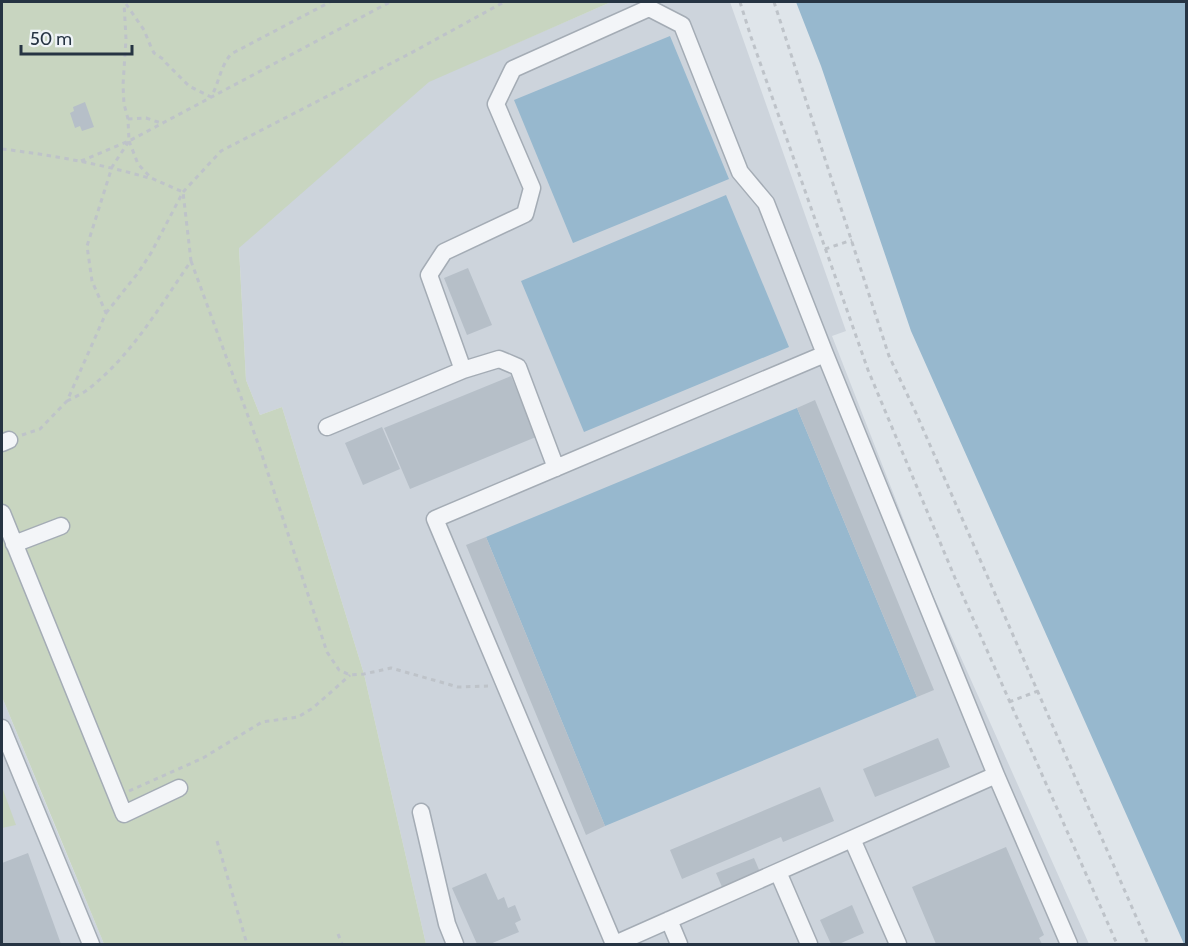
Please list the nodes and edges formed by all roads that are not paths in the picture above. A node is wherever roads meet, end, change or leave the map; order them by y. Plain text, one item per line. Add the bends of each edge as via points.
1 (825, 354) junction
2 (463, 370) junction
3 (327, 428) dead end
4 (556, 468) junction
5 (2, 513) edge
6 (61, 526) dead end
7 (14, 544) junction
8 (2, 728) edge
9 (996, 775) junction
10 (179, 788) dead end
11 (421, 812) dead end
12 (852, 839) junction
13 (778, 872) junction
14 (669, 920) junction
15 (90, 945) edge
16 (455, 945) edge
17 (614, 945) edge
18 (679, 945) edge
19 (809, 945) edge
20 (897, 945) edge
21 (1069, 945) edge

1 - 2 street via 766,203 740,172 682,25 649,8 513,69 496,104 532,188 525,214 444,252 429,276
1 - 4 street
1 - 9 street
2 - 3 street
2 - 4 street via 499,359 518,367
4 - 17 street via 435,519
5 - 7 street
6 - 7 street
7 - 10 street via 124,814
8 - 15 street
9 - 12 street
9 - 21 street
11 - 16 street
12 - 13 street
12 - 20 street
13 - 14 street
13 - 19 street
14 - 17 street
14 - 18 street

